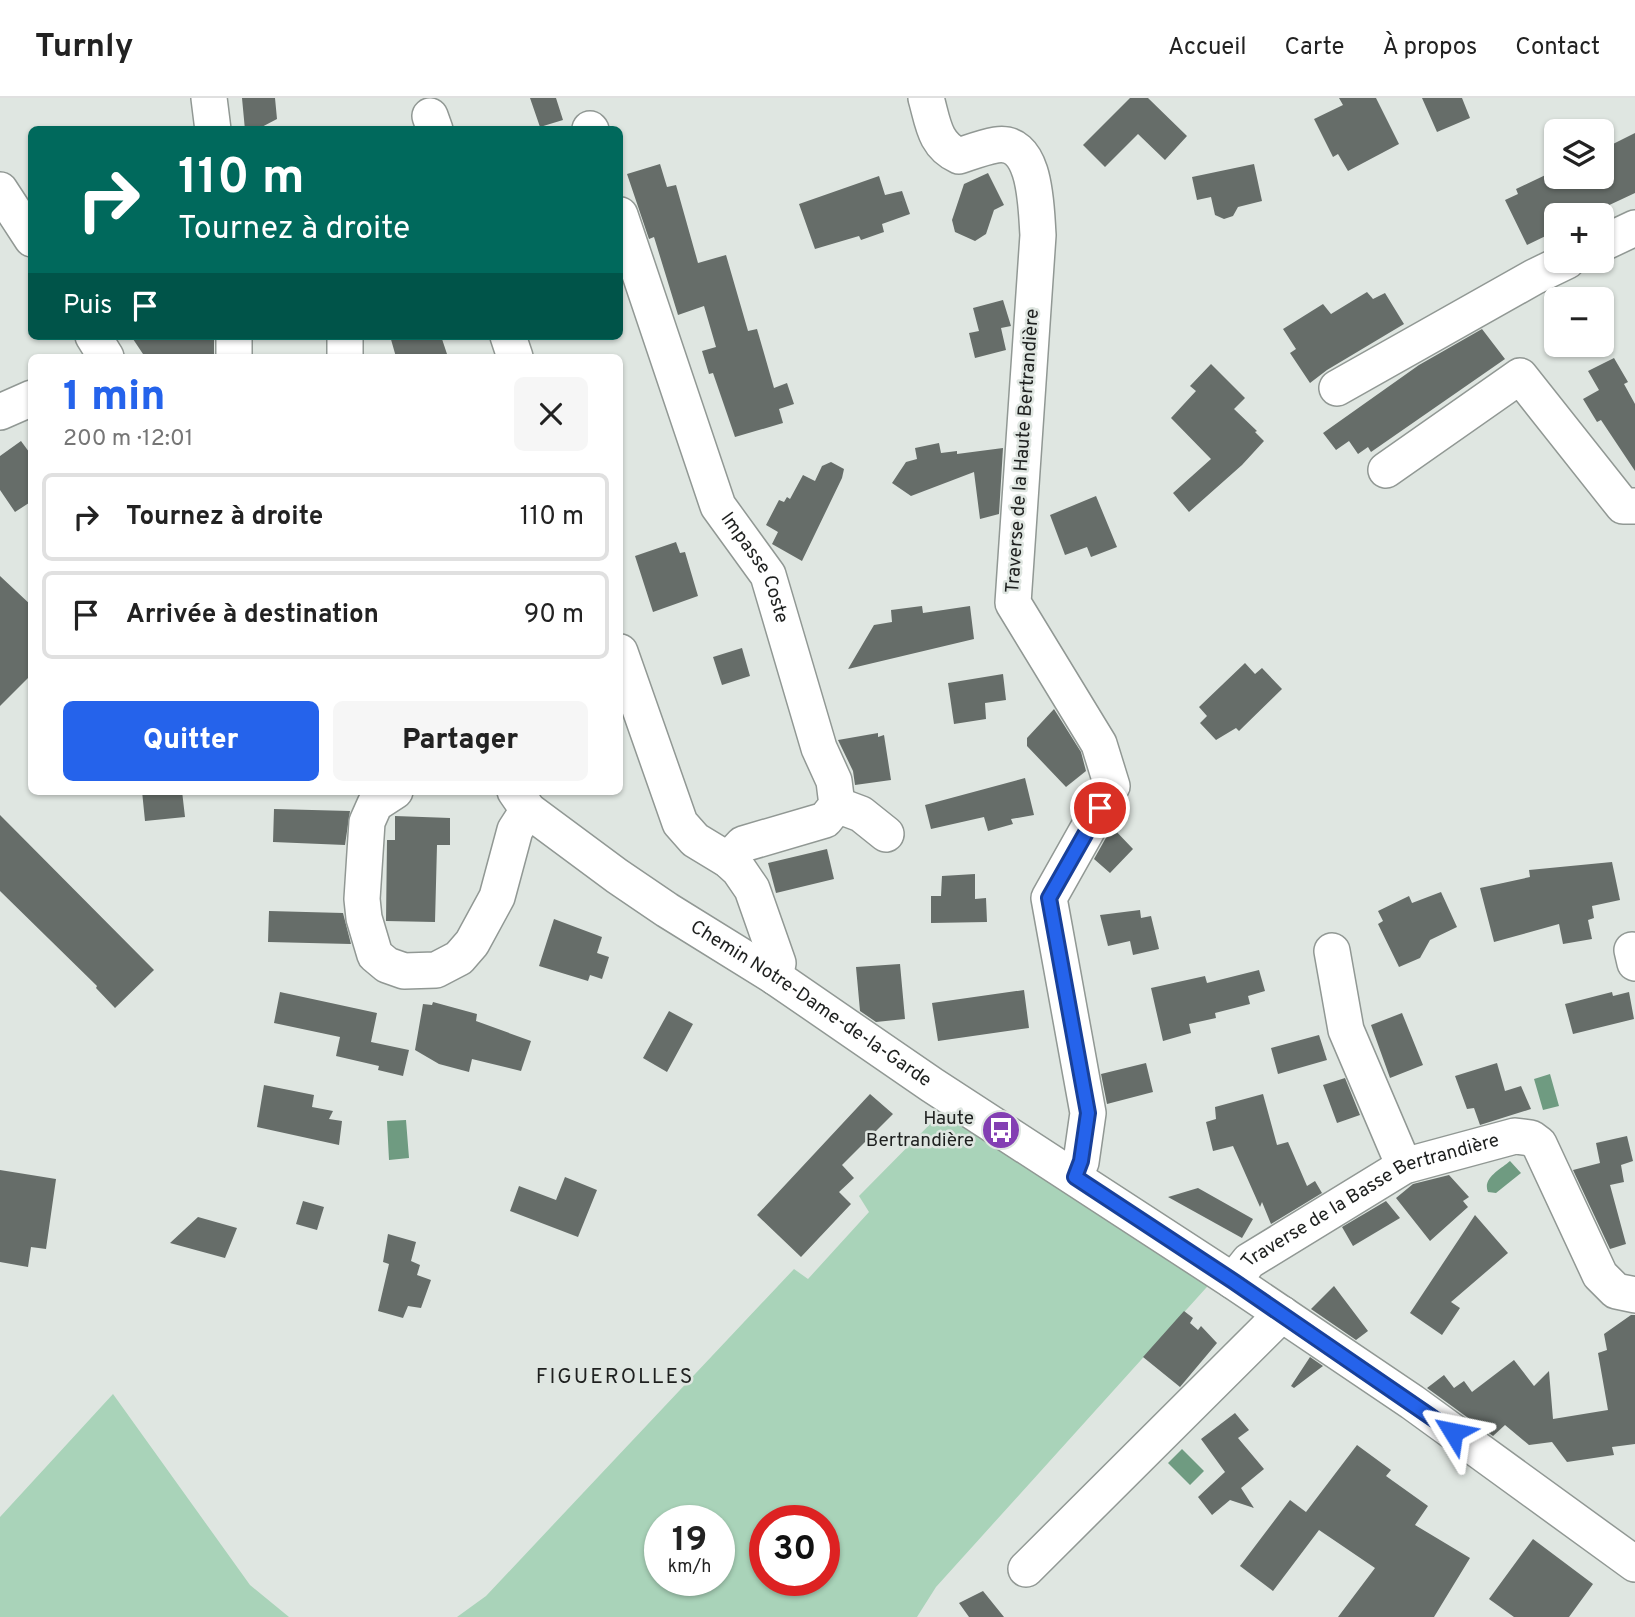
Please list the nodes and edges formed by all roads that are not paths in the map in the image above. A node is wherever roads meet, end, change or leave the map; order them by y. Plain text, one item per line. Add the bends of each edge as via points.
1 (209, 98) edge
2 (926, 98) edge
3 (212, 126) edge
4 (0, 190) edge
5 (623, 224) edge
6 (1635, 228) edge
7 (28, 233) edge
8 (1614, 238) edge
9 (1544, 271) edge
10 (1337, 388) dead end
11 (28, 400) edge
12 (0, 412) edge
13 (1386, 470) dead end
14 (1635, 506) edge
15 (623, 661) edge
16 (389, 795) edge
17 (522, 800) edge
18 (836, 805) junction
19 (886, 834) dead end
20 (728, 860) junction
21 (1332, 951) dead end
22 (775, 977) junction
23 (1404, 1166) junction
24 (1075, 1177) junction
25 (1233, 1281) junction
26 (1635, 1295) edge
27 (1282, 1314) junction
28 (1635, 1563) edge
29 (1026, 1569) dead end

1 - 3 street
2 - 24 street, Traverse de la Haute Bertrandière via 937,140 948,151 959,156 999,144 1013,147 1032,175 1038,235 1013,603 1099,744 1112,786 1049,898 1088,1113
4 - 7 street
5 - 18 street, Impasse Coste via 718,506 768,575 819,748 834,781
6 - 8 street
9 - 10 street
11 - 12 street
13 - 14 street via 1520,376 1623,506
15 - 20 street via 680,823 695,840
16 - 17 street via 375,804 367,822 362,899 375,955 404,971 436,970 459,958 472,943 497,897
17 - 22 street, Chemin Notre-Dame-de-la-Garde via 657,903
18 - 19 street via 861,814
18 - 20 street via 825,821 743,844
20 - 22 street via 752,889 778,963
21 - 23 street via 1346,1030
22 - 24 street, Chemin Notre-Dame-de-la-Garde
23 - 25 street, Traverse de la Basse Bertrandière via 1249,1261
23 - 26 street, Traverse de la Basse Bertrandière via 1515,1136 1539,1143 1600,1275 1616,1291
24 - 25 street, Chemin Notre-Dame-de-la-Garde
25 - 27 street, Chemin Notre-Dame-de-la-Garde
27 - 28 street, Chemin Notre-Dame-de-la-Garde
27 - 29 street

